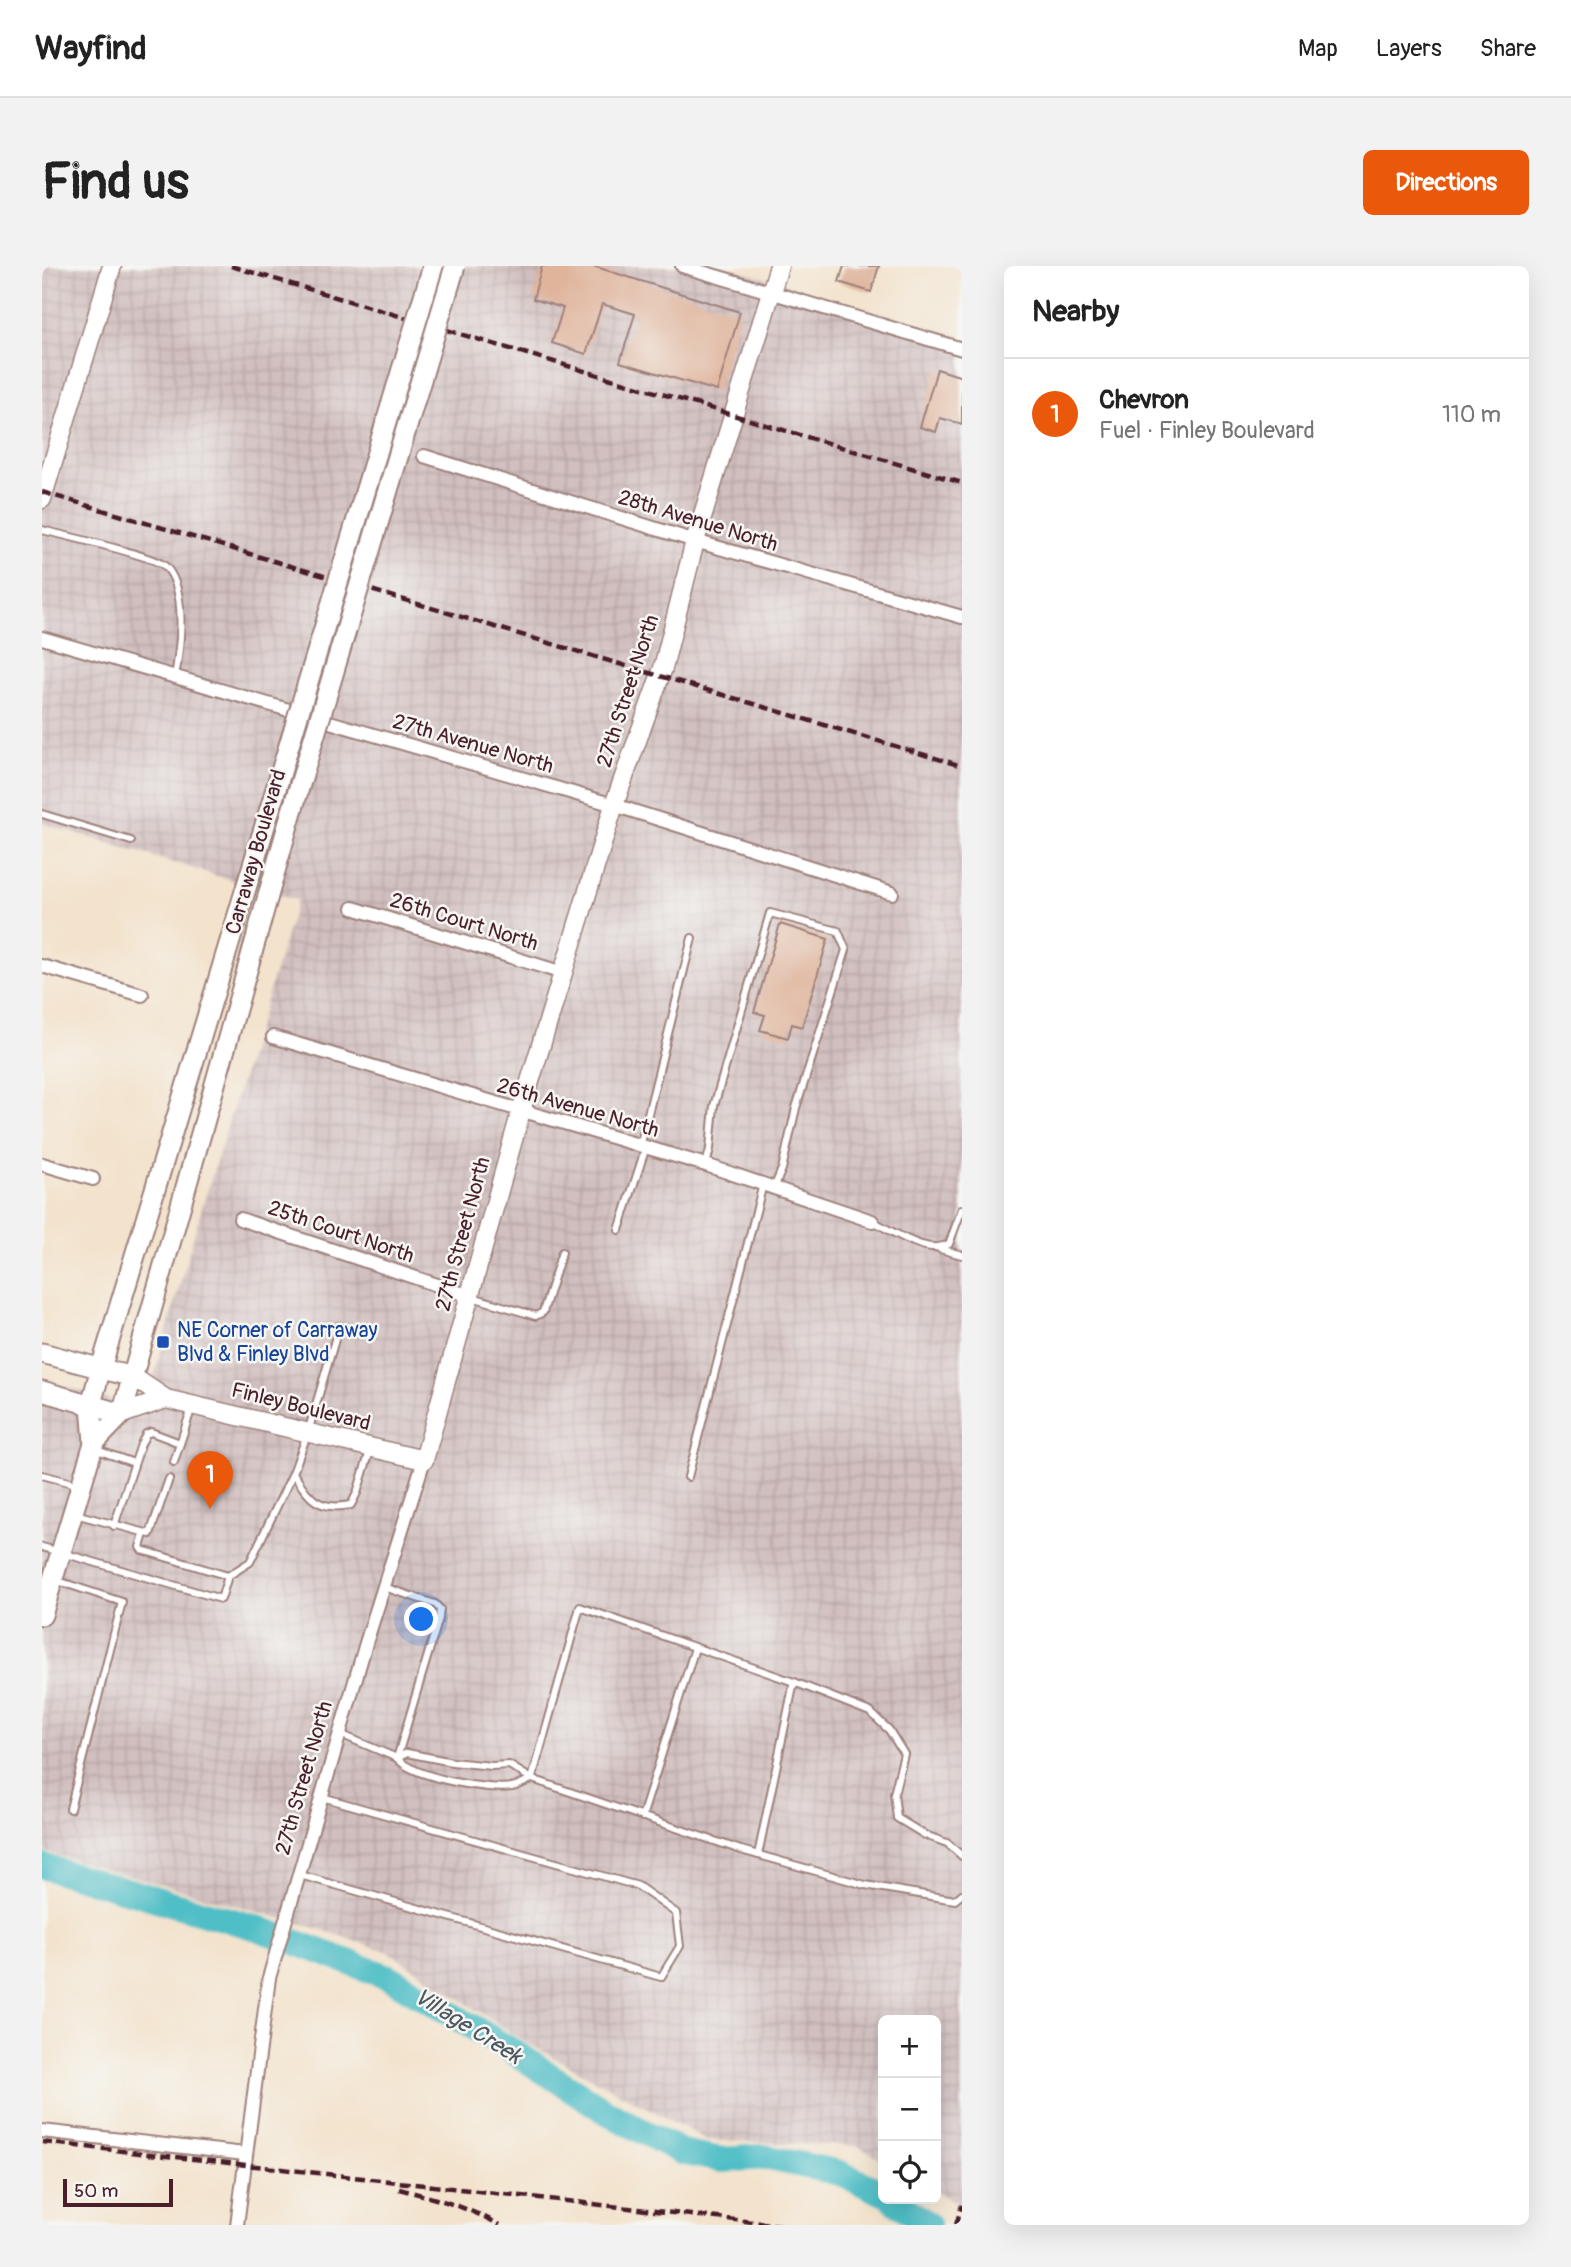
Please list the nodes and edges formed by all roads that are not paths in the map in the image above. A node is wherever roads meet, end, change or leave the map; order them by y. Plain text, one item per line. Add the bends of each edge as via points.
1 (112, 266) edge
2 (433, 266) edge
3 (455, 266) edge
4 (682, 266) edge
5 (779, 266) edge
6 (771, 292) junction
7 (962, 349) edge
8 (424, 456) dead end
9 (42, 499) edge
10 (42, 530) edge
11 (695, 541) junction
12 (962, 617) edge
13 (42, 638) edge
14 (175, 677) junction
15 (614, 806) junction
16 (42, 814) edge
17 (131, 841) dead end
18 (892, 893) dead end
19 (354, 908) dead end
20 (692, 938) dead end
21 (42, 966) edge
22 (563, 973) junction
23 (142, 995) dead end
24 (273, 1037) dead end
25 (520, 1111) junction
26 (643, 1147) junction
27 (42, 1164) edge
28 (706, 1165) junction
29 (93, 1179) dead end
30 (769, 1186) junction
31 (962, 1209) edge
32 (240, 1219) dead end
33 (872, 1221) joint
34 (620, 1230) dead end
35 (940, 1249) junction
36 (562, 1252) dead end
37 (962, 1255) edge
38 (470, 1296) junction
39 (339, 1326) dead end
40 (42, 1353) edge
41 (101, 1368) junction
42 (133, 1377) junction
43 (42, 1391) edge
44 (166, 1399) junction
45 (91, 1404) junction
46 (192, 1405) junction
47 (122, 1414) junction
48 (308, 1432) junction
49 (180, 1443) junction
50 (93, 1446) junction
51 (371, 1448) junction
52 (424, 1461) junction
53 (174, 1462) dead end
54 (134, 1463) junction
55 (293, 1473) junction
56 (42, 1475) edge
57 (688, 1477) dead end
58 (169, 1479) dead end
59 (81, 1486) junction
60 (73, 1514) junction
61 (114, 1525) junction
62 (144, 1534) junction
63 (42, 1547) edge
64 (62, 1553) junction
65 (228, 1576) junction
66 (53, 1579) junction
67 (384, 1587) junction
68 (42, 1615) edge
69 (695, 1648) junction
70 (794, 1682) junction
71 (340, 1734) junction
72 (397, 1758) junction
73 (532, 1779) junction
74 (322, 1797) junction
75 (70, 1809) dead end
76 (642, 1817) junction
77 (758, 1855) junction
78 (962, 1856) edge
79 (299, 1875) junction
80 (962, 1894) edge
81 (42, 2131) edge
82 (245, 2154) junction
83 (237, 2225) edge

1 - 9 street
2 - 41 main road, Carraway Boulevard, bridge
3 - 42 main road, Carraway Boulevard, bridge via 290,818
4 - 6 street
5 - 6 street, 27th Street North
6 - 7 street
6 - 11 street, 27th Street North
8 - 11 street, 28th Avenue North
10 - 14 lane via 165,565 176,586 180,621
11 - 12 street, 28th Avenue North
11 - 15 street, 27th Street North via 663,668
13 - 14 street, 27th Avenue North
14 - 15 street, 27th Avenue North
15 - 18 street, 27th Avenue North
15 - 22 street, 27th Street North
16 - 17 lane
19 - 22 street, 26th Court North
20 - 26 lane
21 - 23 street
22 - 25 street, 27th Street North
24 - 25 street, 26th Avenue North
25 - 26 street, 26th Avenue North
25 - 38 street, 27th Street North
26 - 28 street, 26th Avenue North
26 - 34 lane
27 - 29 street
28 - 30 street, 26th Avenue North
28 - 30 lane via 714,1106 770,913 838,931 846,950 796,1108 782,1170
30 - 33 street, 26th Avenue North
30 - 57 lane
31 - 35 lane via 949,1244
32 - 38 street, 25th Court North
33 - 35 lane via 923,1247
35 - 37 lane
36 - 38 lane via 543,1312 536,1316
38 - 52 street, 27th Street North
39 - 48 lane
40 - 41 main road, Finley Boulevard
41 - 42 main road, Finley Boulevard
41 - 45 main road, Carraway Boulevard
42 - 44 street, Finley Boulevard
42 - 47 main road, Carraway Boulevard
43 - 45 main road
44 - 46 street, Finley Boulevard
44 - 47 street
45 - 47 main road
45 - 50 main road, Carraway Boulevard
46 - 48 street, Finley Boulevard
46 - 49 lane
47 - 50 main road, Carraway Boulevard
48 - 51 street, Finley Boulevard
48 - 55 lane
49 - 53 lane
49 - 54 lane via 146,1434
50 - 54 lane
50 - 59 main road, Carraway Boulevard
51 - 52 street, Finley Boulevard
51 - 55 lane via 351,1505 335,1508 309,1498
52 - 67 street, 27th Street North
54 - 61 lane
55 - 65 lane via 250,1562
56 - 59 lane
58 - 62 lane via 153,1529
59 - 60 main road, Carraway Boulevard
60 - 61 lane
60 - 64 main road, Carraway Boulevard
61 - 62 lane
62 - 65 lane via 142,1550
63 - 64 lane
64 - 65 lane via 221,1599
64 - 66 main road, Carraway Boulevard
66 - 68 main road, Carraway Boulevard
66 - 75 lane via 122,1602
67 - 71 street, 27th Street North
67 - 72 lane via 440,1609
69 - 70 lane
69 - 73 lane via 580,1607
69 - 76 lane
70 - 77 lane
70 - 78 lane via 870,1712 889,1730 904,1754 894,1794 897,1818 947,1843
71 - 72 lane
71 - 74 street, 27th Street North
72 - 73 lane via 407,1753 453,1762 509,1765
72 - 73 lane via 417,1771 471,1786 513,1787
73 - 76 lane
74 - 79 street, 27th Street North
74 - 79 lane via 638,1886 676,1913 680,1946 661,1977
76 - 77 lane
77 - 80 lane via 865,1885 955,1900
79 - 82 street, 27th Street North via 269,1978
81 - 82 street
82 - 83 street, 27th Street North

